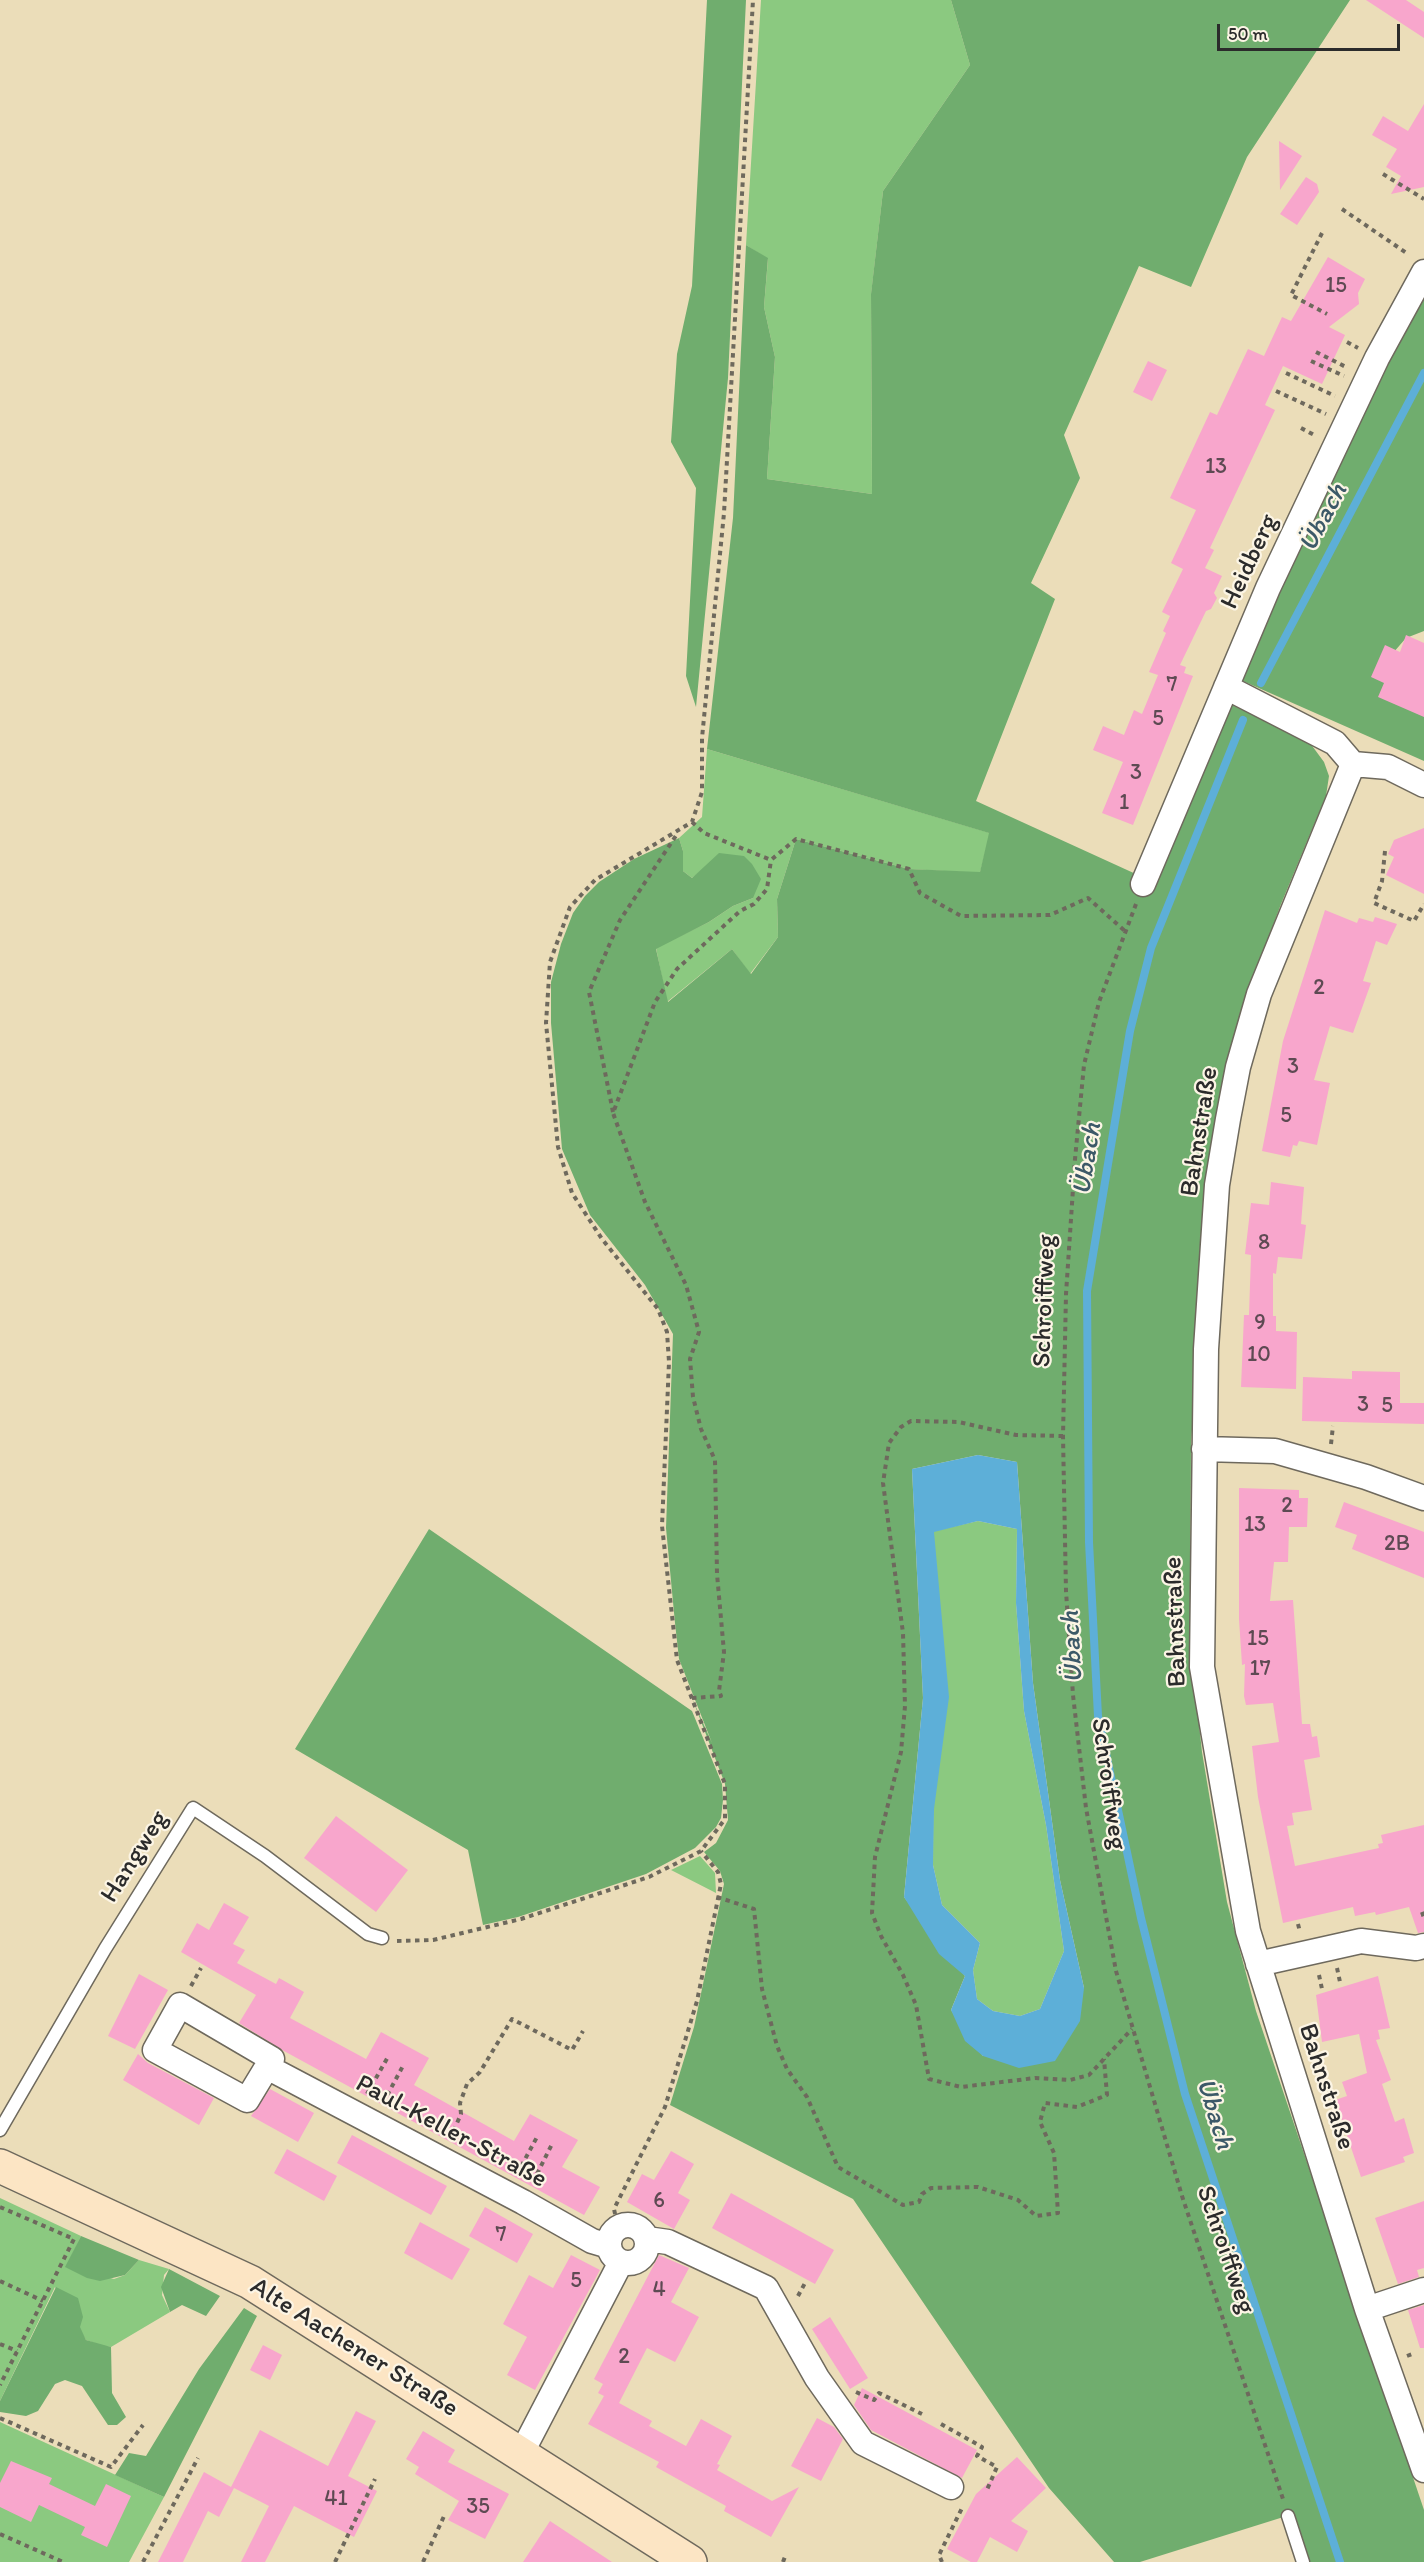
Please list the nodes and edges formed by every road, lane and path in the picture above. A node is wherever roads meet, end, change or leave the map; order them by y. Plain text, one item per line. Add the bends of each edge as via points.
1 (753, 0) edge
2 (1383, 174) dead end
3 (1424, 199) edge
4 (1342, 209) dead end
5 (1322, 233) dead end
6 (1419, 265) edge
7 (1327, 314) dead end
8 (1316, 352) dead end
9 (1311, 361) dead end
10 (1286, 374) dead end
11 (1276, 391) dead end
12 (1358, 398) junction
13 (1226, 687) junction
14 (1353, 764) junction
15 (1424, 785) edge
16 (692, 822) junction
17 (679, 832) junction
18 (1385, 851) dead end
19 (771, 860) junction
20 (1143, 884) joint
21 (1424, 904) edge
22 (1126, 932) junction
23 (613, 1113) junction
24 (1063, 1436) junction
25 (1204, 1449) junction
26 (1424, 1498) edge
27 (692, 1698) junction
28 (701, 1851) junction
29 (717, 1897) junction
30 (1422, 1911) dead end
31 (1424, 1918) edge
32 (382, 1938) joint
33 (1424, 1946) edge
34 (1258, 1964) junction
35 (1132, 2029) junction
36 (582, 2031) dead end
37 (388, 2055) dead end
38 (1104, 2059) junction
39 (404, 2064) dead end
40 (267, 2067) junction
41 (365, 2118) junction
42 (0, 2130) edge
43 (537, 2137) dead end
44 (552, 2144) dead end
45 (441, 2158) junction
46 (0, 2166) edge
47 (515, 2197) junction
48 (0, 2207) edge
49 (647, 2239) junction
50 (616, 2245) junction
51 (0, 2281) edge
52 (1424, 2290) edge
53 (43, 2301) junction
54 (1367, 2309) junction
55 (0, 2344) edge
56 (17, 2352) junction
57 (0, 2385) edge
58 (836, 2406) junction
59 (922, 2414) dead end
60 (0, 2418) edge
61 (941, 2424) dead end
62 (143, 2425) dead end
63 (521, 2454) junction
64 (198, 2458) dead end
65 (1424, 2470) edge
66 (375, 2479) dead end
67 (951, 2487) joint
68 (986, 2492) dead end
69 (445, 2514) dead end
70 (1288, 2516) joint
71 (0, 2534) edge
72 (786, 2554) dead end
73 (63, 2562) edge
74 (143, 2562) edge
75 (335, 2562) edge
76 (423, 2562) edge
77 (690, 2562) edge
78 (783, 2562) edge
79 (942, 2562) edge
80 (1303, 2562) edge

1 - 16 path via 724,513 702,738 702,792
2 - 3 path
4 - 6 path
5 - 7 path via 1291,295
6 - 12 street, Heidberg
8 - 12 path
9 - 12 path
10 - 12 path
11 - 12 path
12 - 13 street, Heidberg
13 - 14 street via 1335,743
13 - 20 street, Heidberg
14 - 15 street via 1388,767
14 - 25 street, Bahnstraße via 1273,957 1238,1067 1217,1185
16 - 17 path
16 - 19 path via 704,834
17 - 23 path via 620,920 589,992
17 - 27 path via 595,880 570,907 550,962 546,1023 558,1147 572,1193 602,1239 658,1310 667,1332 662,1526 677,1660
18 - 21 path via 1382,881 1374,903 1414,921
19 - 22 path via 796,839 909,869 920,893 961,916 1050,915 1088,898
19 - 23 path via 767,889 677,969 655,1002
20 - 22 path, Schroiffweg
22 - 24 path, Schroiffweg via 1099,1002 1084,1065 1066,1294
23 - 27 path via 645,1202 686,1285 699,1332 690,1359 693,1397 715,1460 717,1574 724,1652 720,1696
24 - 35 path, Schroiffweg via 1066,1591 1084,1797 1116,1971
24 - 38 path via 1016,1435 959,1422 911,1421 889,1443 883,1484 903,1633 905,1706 901,1752 875,1857 872,1913 916,2005 929,2079 962,2086 1035,2078 1070,2080 1089,2075
25 - 26 street via 1275,1451
25 - 34 street, Bahnstraße via 1202,1667 1248,1931
27 - 28 path via 725,1784 725,1819
28 - 29 path via 718,1872 721,1884
28 - 32 path via 649,1877 521,1919 433,1940
29 - 38 path via 754,1909 762,1989 777,2046 787,2069 807,2097 838,2167 903,2205 919,2202 931,2188 962,2186 1018,2200 1036,2216 1058,2213 1054,2153 1040,2122 1045,2103 1077,2107 1107,2095
29 - 50 path via 697,2001 665,2107 614,2209
30 - 31 path
32 - 42 lane, Hangweg via 368,1934 265,1856 193,1808
33 - 34 street via 1361,1941
34 - 54 street, Bahnstraße
35 - 38 path
35 - 70 path, Schroiffweg via 1182,2196
36 - 45 path via 572,2050 512,2019 480,2072 467,2084 460,2103 461,2114
37 - 41 path
39 - 41 path
40 - 40 street, Paul-Keller-Straße via 272,2059 180,2006 155,2050 247,2100
40 - 41 street, Paul-Keller-Straße
41 - 45 street, Paul-Keller-Straße
43 - 47 path
44 - 47 path
45 - 47 street, Paul-Keller-Straße
46 - 63 main road, Alte Aachener Straße via 250,2282
47 - 50 street, Paul-Keller-Straße via 592,2241
48 - 53 path via 74,2239
49 - 50 street, Paul-Keller-Straße via 632,2225
49 - 50 street via 641,2258 628,2263
49 - 58 street via 668,2242 766,2288
50 - 63 street
51 - 53 path
52 - 54 street
53 - 56 path
54 - 65 street, Bahnstraße
55 - 56 path
56 - 57 path
58 - 59 path via 858,2392 874,2400 879,2393
58 - 67 street via 863,2443
60 - 62 path via 111,2467
61 - 68 path via 982,2447 977,2457 997,2467
63 - 77 main road, Alte Aachener Straße
64 - 74 path
66 - 75 path
67 - 79 path via 947,2494 964,2506 939,2555
69 - 76 path
70 - 80 lane
71 - 73 path
72 - 78 path

